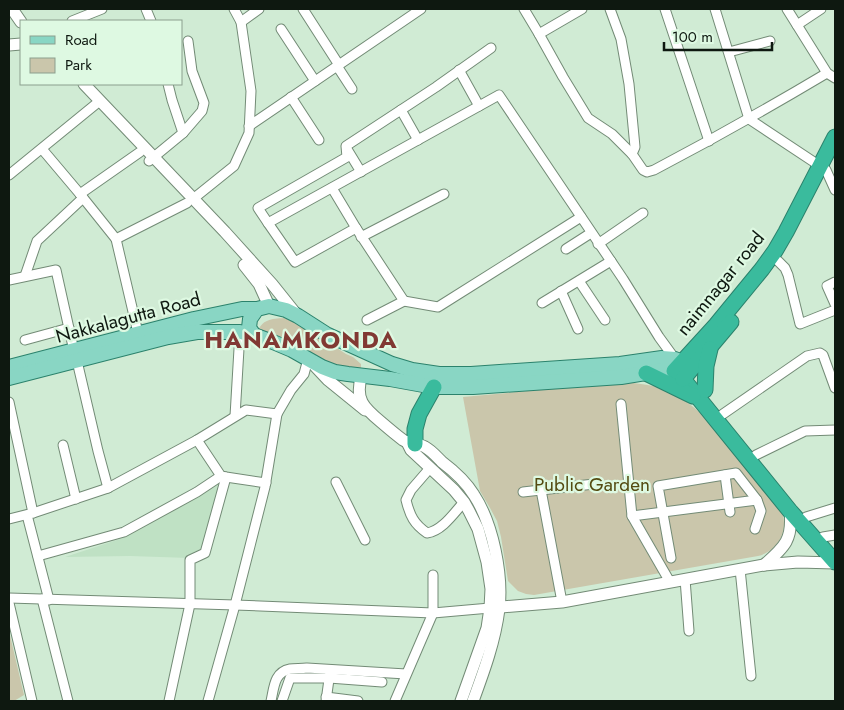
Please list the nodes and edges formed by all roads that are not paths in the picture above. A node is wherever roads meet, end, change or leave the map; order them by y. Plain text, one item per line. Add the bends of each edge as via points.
1 (12, 9) edge
2 (102, 9) edge
3 (234, 9) edge
4 (259, 9) edge
5 (303, 9) edge
6 (420, 9) edge
7 (524, 9) edge
8 (582, 9) edge
9 (610, 9) edge
10 (665, 9) edge
11 (715, 9) edge
12 (787, 9) edge
13 (821, 9) edge
14 (74, 20) edge
15 (20, 21) edge
16 (241, 22) junction
17 (797, 25) junction
18 (281, 29) dead end
19 (539, 34) junction
20 (188, 41) dead end
21 (770, 41) dead end
22 (492, 48) dead end
23 (728, 52) junction
24 (338, 66) junction
25 (459, 70) junction
26 (827, 73) junction
27 (835, 78) edge
28 (315, 81) junction
29 (76, 85) edge
30 (85, 85) edge
31 (168, 85) edge
32 (352, 89) dead end
33 (291, 97) junction
34 (96, 104) junction
35 (480, 106) junction
36 (401, 110) junction
37 (749, 119) junction
38 (249, 126) junction
39 (183, 133) junction
40 (835, 137) edge
41 (319, 140) dead end
42 (418, 140) junction
43 (709, 141) junction
44 (346, 146) junction
45 (42, 149) junction
46 (835, 151) edge
47 (140, 152) junction
48 (632, 154) junction
49 (151, 159) junction
50 (823, 168) junction
51 (360, 172) junction
52 (9, 175) edge
53 (332, 188) junction
54 (835, 190) edge
55 (444, 194) dead end
56 (82, 196) junction
57 (190, 201) junction
58 (643, 213) dead end
59 (581, 217) junction
60 (268, 224) junction
61 (356, 228) junction
62 (592, 233) junction
63 (361, 236) junction
64 (116, 239) junction
65 (598, 244) junction
66 (566, 250) dead end
67 (611, 261) junction
68 (778, 261) junction
69 (25, 276) junction
70 (9, 280) edge
71 (579, 281) junction
72 (835, 282) edge
73 (561, 292) junction
74 (404, 301) junction
75 (542, 303) dead end
76 (835, 304) edge
77 (263, 307) junction
78 (835, 310) edge
79 (298, 316) junction
80 (368, 320) dead end
81 (605, 320) dead end
82 (69, 328) junction
83 (578, 329) dead end
84 (138, 333) junction
85 (247, 334) junction
86 (25, 340) dead end
87 (357, 348) junction
88 (710, 348) junction
89 (76, 356) junction
90 (309, 360) junction
91 (9, 367) edge
92 (681, 368) junction
93 (646, 373) junction
94 (362, 376) junction
95 (9, 378) edge
96 (434, 387) junction
97 (835, 388) edge
98 (702, 395) junction
99 (9, 402) edge
100 (621, 404) dead end
101 (369, 412) junction
102 (277, 414) junction
103 (723, 414) junction
104 (235, 416) junction
105 (835, 430) edge
106 (197, 440) junction
107 (411, 443) junction
108 (63, 446) dead end
109 (756, 455) junction
110 (430, 468) junction
111 (725, 475) junction
112 (224, 476) junction
113 (336, 482) dead end
114 (266, 483) junction
115 (594, 484) dead end
116 (108, 488) junction
117 (541, 490) junction
118 (523, 492) dead end
119 (76, 498) junction
120 (757, 500) junction
121 (464, 502) junction
122 (730, 508) junction
123 (835, 508) edge
124 (790, 511) junction
125 (662, 512) junction
126 (30, 514) junction
127 (632, 516) junction
128 (806, 517) junction
129 (9, 519) edge
130 (755, 529) dead end
131 (829, 536) edge
132 (365, 540) dead end
133 (835, 551) edge
134 (38, 556) junction
135 (671, 558) dead end
136 (835, 562) edge
137 (764, 565) junction
138 (740, 569) junction
139 (433, 574) dead end
140 (685, 579) junction
141 (670, 582) junction
142 (9, 598) edge
143 (45, 600) junction
144 (562, 602) junction
145 (9, 604) edge
146 (190, 604) junction
147 (235, 605) junction
148 (495, 608) junction
149 (433, 613) junction
150 (689, 630) dead end
151 (329, 674) junction
152 (406, 674) junction
153 (751, 676) dead end
154 (382, 682) dead end
155 (326, 699) edge
156 (33, 701) edge
157 (68, 701) edge
158 (169, 701) edge
159 (208, 701) edge
160 (271, 701) edge
161 (282, 701) edge
162 (358, 701) edge
163 (394, 701) edge
164 (461, 701) edge
165 (473, 701) edge

1 - 15 street
2 - 14 street
3 - 16 street
4 - 16 street
5 - 24 street
6 - 24 street
7 - 19 street
8 - 19 street
9 - 48 street via 629,84 635,148
10 - 43 street
11 - 23 street
12 - 17 street
13 - 17 street
16 - 38 street via 251,91
17 - 26 street
18 - 28 street
19 - 48 street via 588,118 612,134
20 - 39 street via 192,72 204,103 202,111
21 - 23 street
22 - 25 street
23 - 37 street
24 - 28 street
24 - 32 street
25 - 35 street
25 - 36 street
26 - 27 street
26 - 37 street
28 - 33 street
29 - 34 street
30 - 49 street
31 - 39 street
33 - 38 street
33 - 41 street
34 - 45 street
34 - 47 street
35 - 42 street
35 - 59 street via 499,95
36 - 42 street
36 - 44 street
37 - 43 street
37 - 50 street
38 - 57 street via 234,166
39 - 49 street
40 - 50 highway, naimnagar road
42 - 51 street
43 - 48 street via 647,172
44 - 51 street
44 - 60 street via 347,157 258,208
45 - 52 street
45 - 56 street
46 - 50 highway
47 - 49 street
47 - 56 street
49 - 57 street
50 - 54 street
50 - 68 highway
50 - 92 highway, naimnagar road via 762,270
51 - 53 street
53 - 60 street
53 - 61 street
55 - 63 street
56 - 64 street
56 - 69 street via 37,241
57 - 64 street
57 - 77 street via 259,284
57 - 79 street via 224,232
58 - 65 street
59 - 62 street
59 - 74 street via 438,307
60 - 61 street via 295,262
61 - 63 street
62 - 65 street
62 - 66 street
63 - 74 street
64 - 84 street
65 - 67 street
67 - 71 street
67 - 92 street
68 - 78 street via 788,275 800,324
68 - 88 highway
69 - 70 street
69 - 82 street via 56,270
71 - 73 street
71 - 81 street
72 - 76 street via 828,286
73 - 75 street
73 - 83 street
74 - 80 street
77 - 79 main road via 286,310
77 - 84 main road, Nakkalagutta Road via 220,313
77 - 85 main road via 252,314 248,324 251,332
79 - 87 main road
82 - 86 street
82 - 89 street
84 - 89 main road, Nakkalagutta Road
85 - 89 main road via 197,332
85 - 90 main road via 274,342
85 - 104 street
87 - 92 main road via 392,364 439,374 620,364 662,358
87 - 94 main road via 366,361
88 - 92 highway
88 - 98 highway
89 - 91 main road, Nakkalagutta Road
89 - 95 main road
89 - 116 street
90 - 94 main road via 335,372
90 - 101 street via 328,380
90 - 102 street via 304,374
92 - 93 main road
92 - 98 highway
93 - 96 main road via 473,387
93 - 98 highway
94 - 96 main road
94 - 101 street via 360,399
96 - 107 highway via 419,414
97 - 103 street via 820,352 807,356
98 - 103 highway
98 - 124 highway
99 - 126 street
100 - 127 street
101 - 107 street
102 - 104 street via 246,410
102 - 114 street
103 - 109 highway
104 - 106 street
105 - 109 street via 805,431
106 - 112 street
106 - 116 street
107 - 110 street via 411,450
107 - 148 street via 425,447 454,472 481,507 500,579
108 - 119 street
109 - 128 highway
110 - 121 street
110 - 121 street via 406,500 410,515 420,528 427,533 434,532
111 - 120 street via 736,473
111 - 122 street
111 - 125 street via 658,486
112 - 114 street
112 - 134 street via 124,532
112 - 146 street via 205,552 190,560
113 - 132 street
114 - 147 street
115 - 117 street
116 - 119 street
117 - 118 street
117 - 144 street
119 - 126 street
120 - 122 street
120 - 130 street via 761,511
121 - 148 street via 478,528
122 - 125 street
123 - 128 street
124 - 136 highway
124 - 137 street via 789,535 780,552
125 - 127 street
125 - 135 street
126 - 129 street
126 - 134 street
127 - 141 street
128 - 131 highway
131 - 133 highway
134 - 143 street
136 - 137 street
137 - 138 street
138 - 140 street
138 - 153 street
139 - 149 street
140 - 141 street
140 - 150 street
141 - 144 street
142 - 143 street
143 - 146 street
143 - 157 street
144 - 148 street
145 - 156 street
146 - 147 street
146 - 158 street
147 - 149 street
147 - 159 street
148 - 149 street
148 - 164 street
148 - 165 street via 496,631
149 - 152 street
151 - 152 street
151 - 154 street
151 - 155 street
151 - 160 street via 290,669 276,678
151 - 161 street via 290,678
152 - 163 street
155 - 162 street

